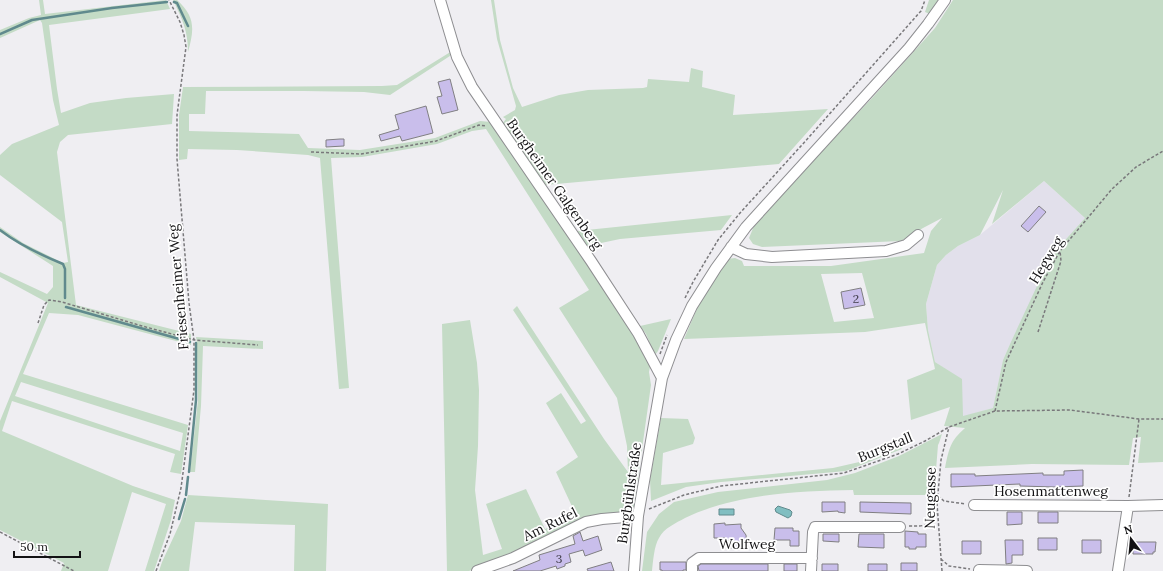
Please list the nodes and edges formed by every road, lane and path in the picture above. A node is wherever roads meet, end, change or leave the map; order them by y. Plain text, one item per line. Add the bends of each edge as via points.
1 (169, 0) edge
2 (440, 0) edge
3 (945, 0) edge
4 (500, 129) junction
5 (311, 152) dead end
6 (1163, 152) edge
7 (918, 235) dead end
8 (731, 246) junction
9 (1060, 251) junction
10 (38, 323) dead end
11 (1038, 332) dead end
12 (194, 340) junction
13 (258, 344) dead end
14 (662, 378) junction
15 (995, 411) junction
16 (1139, 419) junction
17 (1163, 419) edge
18 (949, 427) junction
19 (938, 496) junction
20 (974, 505) joint
21 (1163, 505) edge
22 (1128, 506) junction
23 (938, 513) junction
24 (638, 516) junction
25 (900, 527) joint
26 (0, 532) edge
27 (812, 558) junction
28 (941, 559) junction
29 (979, 570) edge
30 (74, 571) edge
31 (156, 571) edge
32 (476, 571) edge
33 (634, 571) edge
34 (692, 571) edge
35 (810, 571) edge
36 (942, 571) edge
37 (1027, 571) edge
38 (1118, 571) edge

1 - 12 path, Friesenheimer Weg via 180,22 186,47 177,115 177,159
2 - 4 street, Burgheimer Galgenberg via 458,57 472,87
3 - 8 street, Burgbühlstraße via 909,48
4 - 5 path via 479,125 436,141 360,154
4 - 14 street, Burgheimer Galgenberg via 638,333
6 - 9 path, Hegweg via 1136,167 1112,190
7 - 8 street via 906,245 886,251 772,257 746,254
8 - 14 street, Burgbühlstraße via 692,306
9 - 11 path via 1061,260
9 - 15 path, Hegweg via 1006,362
10 - 12 path via 44,305 50,300
12 - 13 path
12 - 31 path, Friesenheimer Weg via 194,390 181,488 170,534
14 - 24 street, Burgbühlstraße
15 - 16 path, Burgstall via 1070,410
15 - 18 path, Burgstall
16 - 17 path, Burgstall
16 - 22 path
18 - 19 path, Neugasse via 941,460
18 - 24 path, Burgstall via 898,454 844,473 721,486 684,495
19 - 20 path via 944,502
19 - 23 path, Neugasse
20 - 22 street, Hosenmattenweg
21 - 22 street, Hosenmattenweg
22 - 38 street, Hosenmattenweg
23 - 25 path via 926,526
23 - 28 path, Neugasse
24 - 32 street, Am Rufel via 586,522 513,558
24 - 33 street, Burgbühlstraße
25 - 27 street via 815,527
26 - 30 path
27 - 34 street, Wolfweg via 700,558 692,563
27 - 35 street
28 - 29 path via 949,566
28 - 36 path, Neugasse
29 - 37 street

